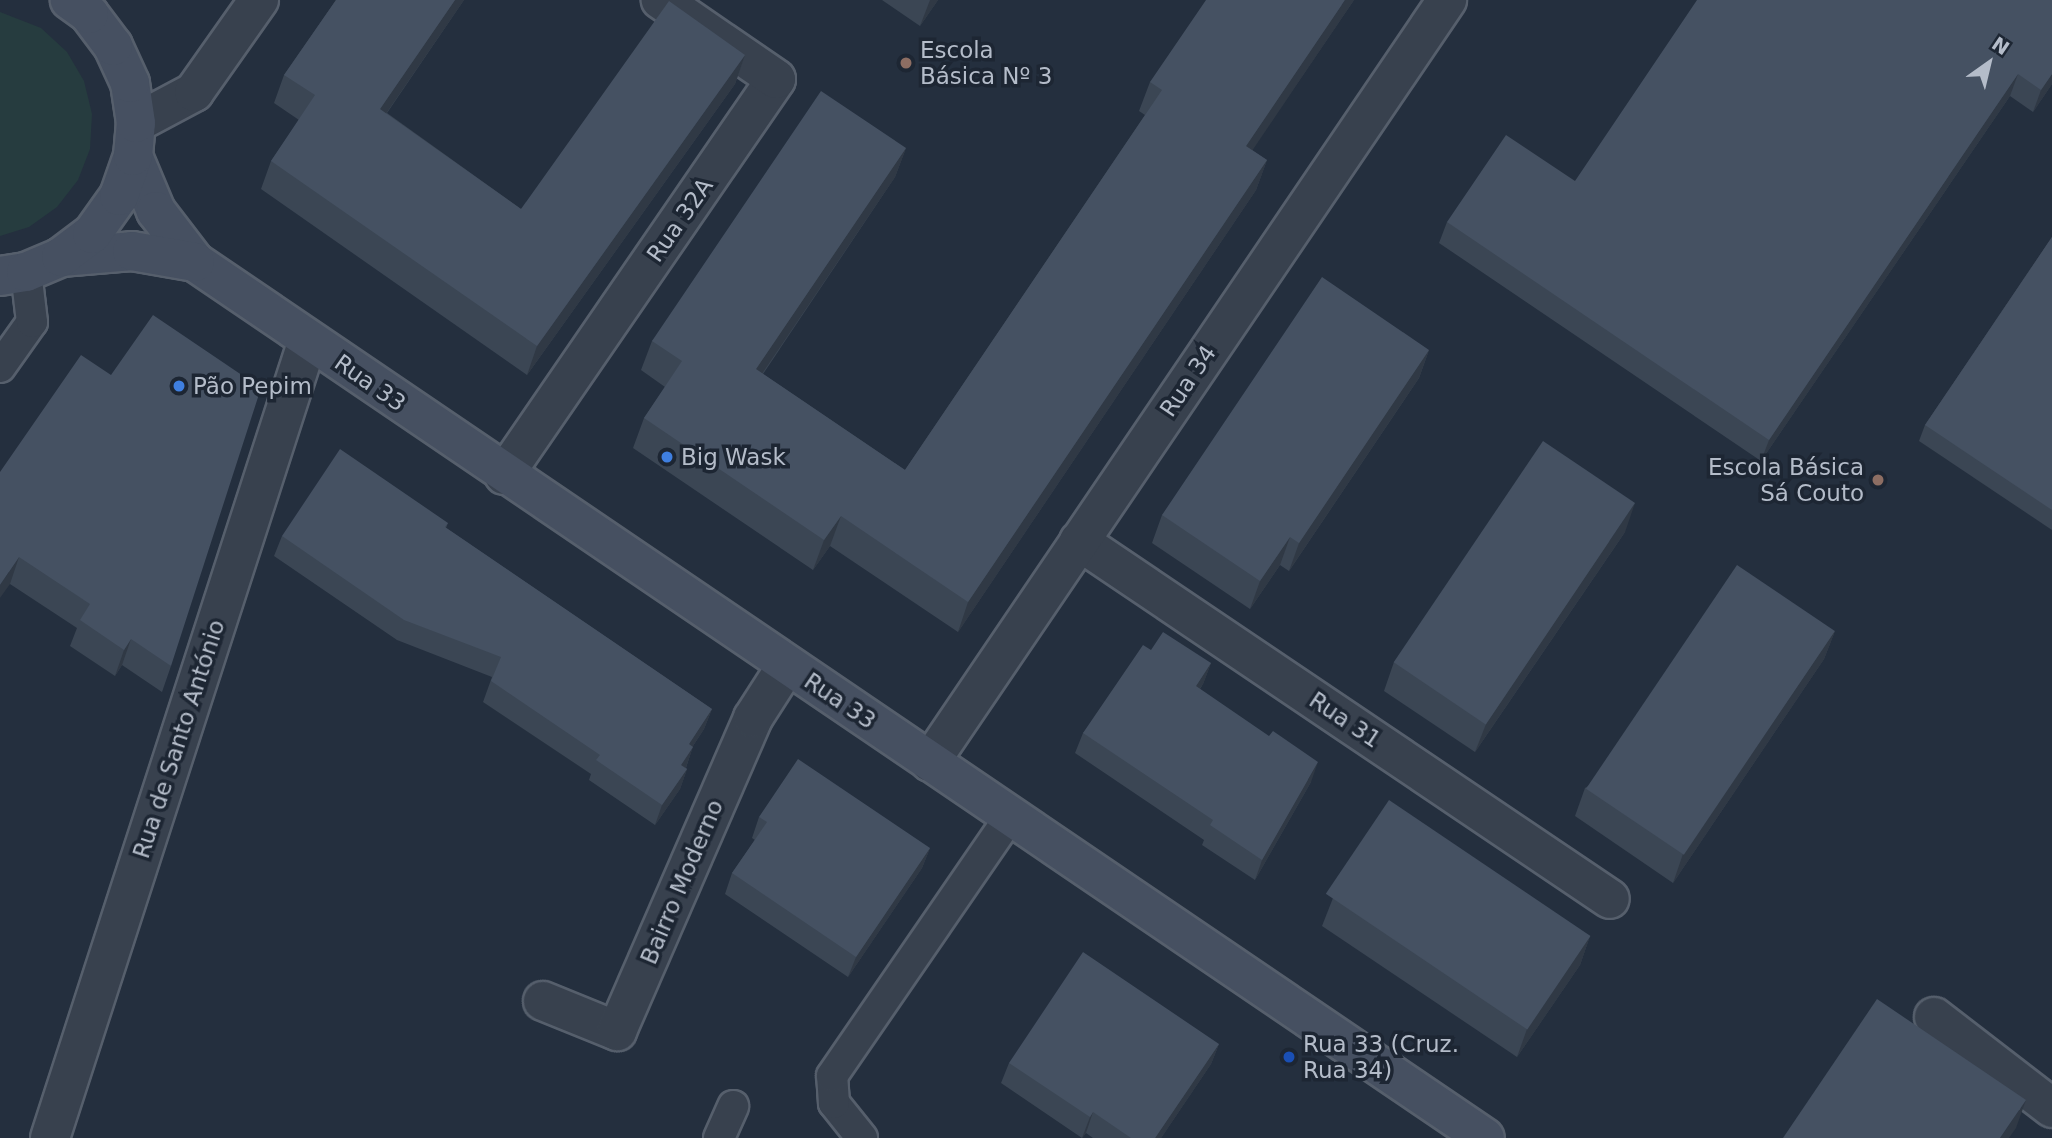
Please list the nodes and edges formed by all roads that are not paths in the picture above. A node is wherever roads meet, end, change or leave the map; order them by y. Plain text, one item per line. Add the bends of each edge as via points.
1 (259, 0) edge
2 (661, 0) edge
3 (1447, 0) edge
4 (86, 5) edge
5 (134, 139) junction
6 (61, 257) junction
7 (195, 262) junction
8 (13, 274) edge
9 (307, 340) junction
10 (0, 367) edge
11 (504, 475) junction
12 (1079, 541) junction
13 (787, 665) junction
14 (930, 762) junction
15 (1010, 817) junction
16 (1610, 898) dead end
17 (543, 1000) dead end
18 (1934, 1017) dead end
19 (733, 1106) dead end
20 (2052, 1108) edge
21 (50, 1138) edge
22 (719, 1138) edge
23 (862, 1138) edge
24 (1485, 1138) edge

1 - 5 street via 194,92
2 - 11 street, Rua 32A via 776,79
3 - 12 street, Rua 34
4 - 5 street, Rua 33 via 124,70
5 - 6 street via 119,196 92,234
5 - 7 street, Rua 33 via 156,211
6 - 7 street, Rua 33 via 132,251
6 - 8 street
7 - 9 street, Rua 33
8 - 10 lane via 32,322
9 - 11 street, Rua 33
9 - 21 street, Rua de Santo António
11 - 13 street, Rua 33
12 - 14 street, Rua 34
12 - 16 street, Rua 31
13 - 14 street, Rua 33
13 - 17 street, Bairro Moderno via 753,718 617,1031
14 - 15 street, Rua 33
15 - 23 lane via 832,1076 834,1103
15 - 24 street, Rua 33
18 - 20 street
19 - 22 lane

